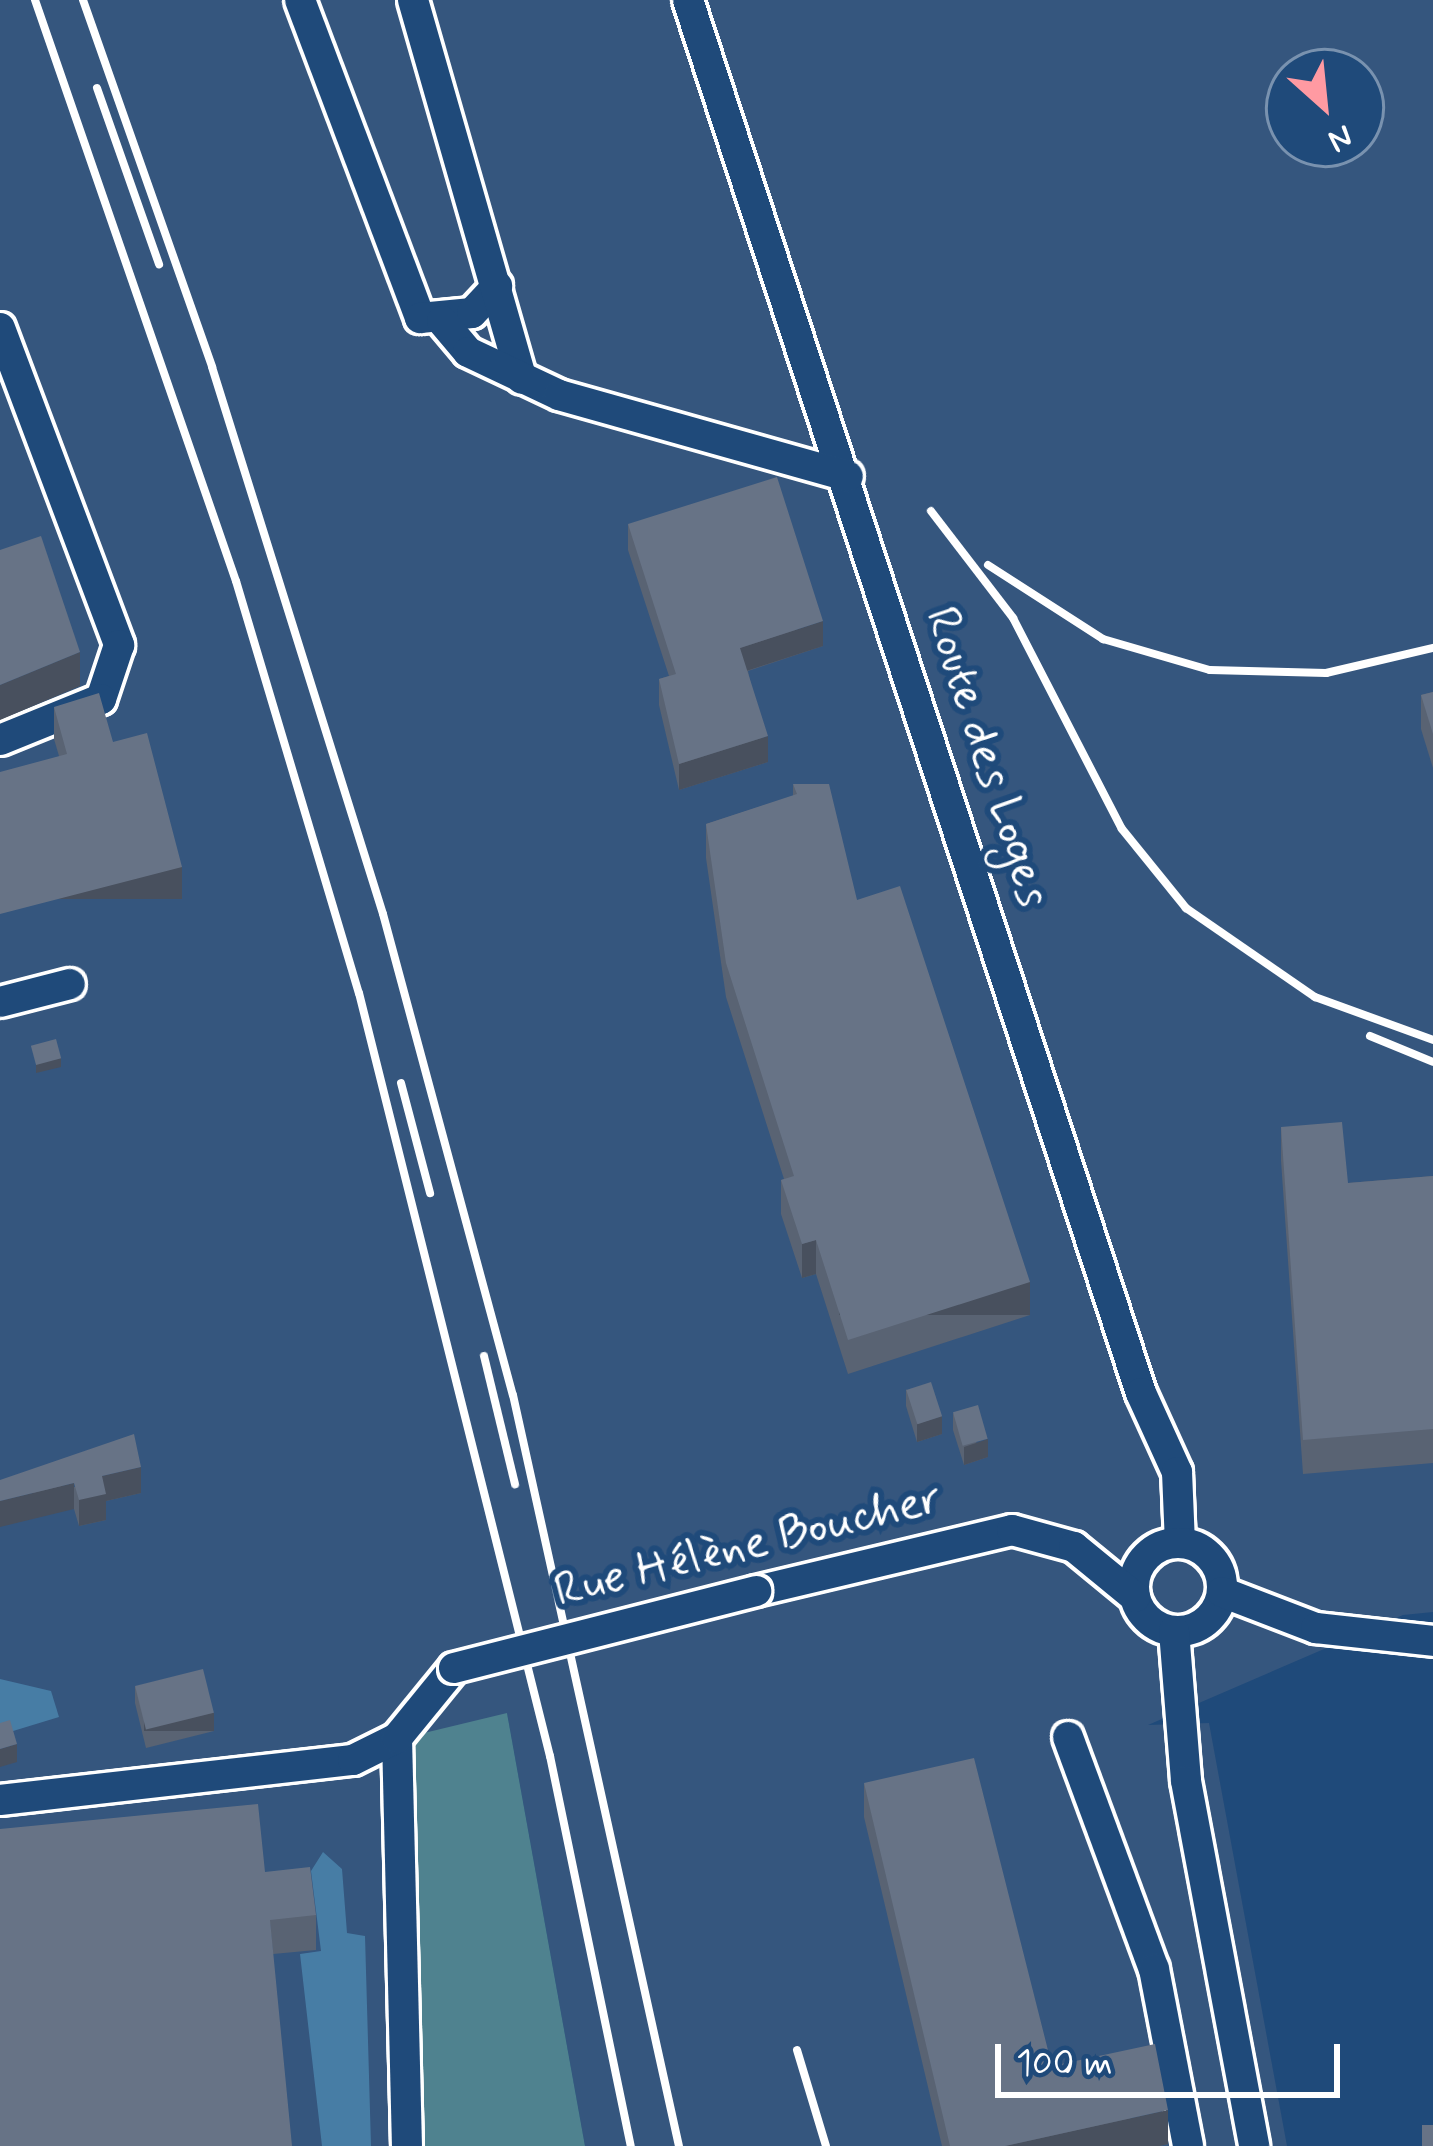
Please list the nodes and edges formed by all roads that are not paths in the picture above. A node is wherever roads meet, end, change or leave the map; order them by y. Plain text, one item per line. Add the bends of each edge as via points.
1 (300, 0) edge
2 (413, 0) edge
3 (688, 0) edge
4 (497, 286) junction
5 (442, 321) junction
6 (0, 328) edge
7 (522, 379) junction
8 (848, 476) junction
9 (0, 740) edge
10 (70, 984) dead end
11 (0, 1002) edge
12 (1180, 1544) junction
13 (1222, 1592) junction
14 (1135, 1598) junction
15 (1174, 1631) junction
16 (1433, 1641) edge
17 (397, 1738) junction
18 (1068, 1738) dead end
19 (0, 1800) edge
20 (407, 2146) edge
21 (1188, 2146) edge
22 (1254, 2146) edge

1 - 5 street via 410,302
2 - 4 street
3 - 8 street, Route des Loges
4 - 5 street via 472,313
4 - 7 street
5 - 7 street via 468,352
6 - 9 street via 112,610 118,671 83,711
7 - 8 street
8 - 12 street, Route des Loges via 1141,1393 1177,1472
10 - 11 street
12 - 13 street via 1205,1552
12 - 14 street via 1151,1551
13 - 15 street via 1209,1618
13 - 16 street via 1316,1628
14 - 15 street
14 - 17 street, Rue Hélène Boucher, bridge via 1074,1547 1012,1530 454,1668
15 - 22 street via 1186,1781
17 - 19 street via 353,1760
17 - 20 street
18 - 21 street via 1154,1969

